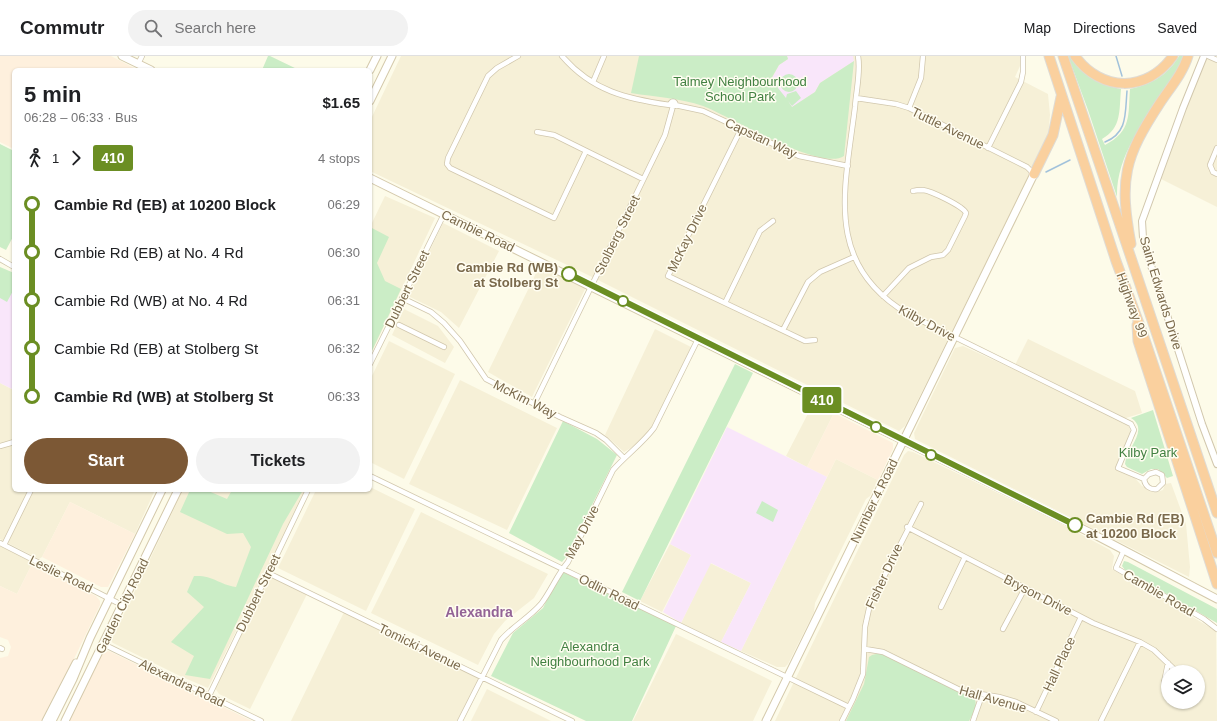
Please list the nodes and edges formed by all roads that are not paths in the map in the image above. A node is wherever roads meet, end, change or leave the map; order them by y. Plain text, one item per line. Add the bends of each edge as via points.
1 (122, 56) edge
2 (142, 56) edge
3 (377, 56) edge
4 (392, 56) edge
5 (518, 56) edge
6 (562, 56) edge
7 (604, 56) edge
8 (858, 56) edge
9 (924, 56) edge
10 (1023, 56) edge
11 (1049, 56) edge
12 (1063, 56) edge
13 (1075, 56) edge
14 (1173, 56) edge
15 (1188, 56) edge
16 (1204, 56) edge
17 (1208, 56) edge
18 (1217, 60) edge
19 (138, 64) junction
20 (147, 68) edge
21 (371, 68) edge
22 (593, 82) junction
23 (1061, 94) junction
24 (372, 96) edge
25 (856, 98) junction
26 (673, 105) junction
27 (909, 108) junction
28 (740, 129) junction
29 (537, 132) dead end
30 (988, 148) junction
31 (1217, 148) edge
32 (586, 151) junction
33 (848, 166) junction
34 (1034, 174) junction
35 (1217, 174) edge
36 (372, 179) edge
37 (643, 179) junction
38 (913, 191) dead end
39 (444, 214) junction
40 (773, 221) dead end
41 (854, 257) junction
42 (0, 259) edge
43 (12, 265) edge
44 (1136, 273) junction
45 (592, 286) junction
46 (883, 296) junction
47 (402, 298) junction
48 (725, 303) junction
49 (1136, 317) junction
50 (399, 325) dead end
51 (783, 330) junction
52 (954, 338) junction
53 (698, 339) junction
54 (815, 340) dead end
55 (444, 347) dead end
56 (372, 360) edge
57 (534, 404) junction
58 (904, 441) junction
59 (12, 443) edge
60 (0, 446) edge
61 (623, 457) junction
62 (1217, 464) edge
63 (1201, 465) junction
64 (372, 477) edge
65 (1144, 479) junction
66 (30, 492) edge
67 (161, 492) edge
68 (177, 492) edge
69 (307, 492) edge
70 (1217, 497) edge
71 (921, 504) dead end
72 (1217, 512) edge
73 (907, 528) junction
74 (2, 544) edge
75 (1124, 550) junction
76 (1217, 553) edge
77 (965, 557) junction
78 (562, 569) junction
79 (268, 574) junction
80 (1217, 584) edge
81 (1025, 588) junction
82 (109, 598) junction
83 (1216, 599) edge
84 (122, 605) junction
85 (941, 607) dead end
86 (1081, 617) junction
87 (1004, 629) dead end
88 (1217, 629) edge
89 (1140, 642) junction
90 (103, 644) junction
91 (865, 649) junction
92 (84, 650) junction
93 (1168, 663) edge
94 (482, 677) junction
95 (787, 678) junction
96 (982, 695) junction
97 (209, 696) junction
98 (849, 708) junction
99 (1036, 712) junction
100 (46, 721) edge
101 (52, 721) edge
102 (65, 721) edge
103 (261, 721) edge
104 (460, 721) edge
105 (572, 721) edge
106 (766, 721) edge
107 (842, 721) edge
108 (973, 721) edge
109 (1056, 721) edge
110 (1101, 721) edge

1 - 19 main road
2 - 19 street
3 - 21 main road
4 - 24 main road
5 - 32 street via 497,68 486,80 447,164 450,168 554,218
6 - 22 street, Capstan Way
7 - 22 street
8 - 25 street, Kilby Drive
9 - 27 street via 921,78
10 - 30 street via 1020,82
11 - 23 highway, Highway 99
12 - 44 highway, Highway 99
13 - 14 highway via 1098,78 1108,82 1130,84 1159,72
15 - 44 highway via 1181,72 1140,136 1127,168 1124,201
16 - 62 street, Saint Edwards Drive via 1159,172 1142,221 1142,231 1146,253
17 - 18 street
19 - 20 main road
22 - 26 street, Capstan Way via 626,98
23 - 34 highway via 1053,135
23 - 49 highway, Highway 99
25 - 27 street, Tuttle Avenue
25 - 33 street, Kilby Drive
26 - 28 street, Capstan Way via 703,111
26 - 37 street, Stolberg Street via 665,135
27 - 30 street, Tuttle Avenue
28 - 33 street, Capstan Way via 799,156
28 - 48 street, McKay Drive via 668,276
29 - 32 street via 554,135
30 - 34 street, Tuttle Avenue via 1030,169
31 - 35 street via 1210,165
32 - 37 street
33 - 41 street, Kilby Drive via 845,228
34 - 52 main road, Number 4 Road
36 - 39 main road, Cambie Road
37 - 45 street, Stolberg Street
38 - 46 street via 923,190 932,193 962,207 966,213 948,250 942,255 931,257 909,268
39 - 45 main road, Cambie Road
39 - 47 street, Dubbert Street
40 - 48 street via 760,231
41 - 46 street, Kilby Drive via 867,279
41 - 51 street via 813,276
42 - 43 street
44 - 63 highway, Highway 99
45 - 53 main road, Cambie Road
45 - 57 street, Stolberg Street
46 - 52 street, Kilby Drive via 908,314
47 - 56 street, Dubbert Street
47 - 57 street, McKim Way via 431,312 444,323 486,379
48 - 51 street, McKay Drive
49 - 76 highway, Highway 99
49 - 80 highway via 1138,341
50 - 55 street
51 - 54 street, McKay Drive via 805,341
52 - 58 main road, Number 4 Road
52 - 65 street, Kilby Drive via 1131,424 1133,436 1118,468
53 - 58 main road, Cambie Road
53 - 61 street, May Drive via 654,428 645,440
57 - 61 street, McKim Way via 596,433
58 - 75 main road, Cambie Road
58 - 95 main road, Number 4 Road
59 - 60 street
61 - 78 street, May Drive via 613,470 568,562
63 - 70 highway
63 - 72 highway, Highway 99
64 - 78 street, Odlin Road
65 - 65 street, Kilby Drive via 1146,486 1154,490 1160,488 1163,483 1162,475 1156,472
66 - 74 street
67 - 82 main road, Garden City Road
68 - 84 main road, Garden City Road
69 - 79 street, Dubbert Street
71 - 73 street, Fisher Drive
73 - 77 street, Bryson Drive
73 - 91 street, Fisher Drive via 870,604 865,627
74 - 82 street, Leslie Road
75 - 83 main road, Cambie Road
75 - 88 street, Cambie Road via 1116,568
77 - 81 street, Bryson Drive
77 - 85 street
78 - 94 street, May Drive via 541,604 509,630 501,640
78 - 95 street, Odlin Road
79 - 94 street, Tomicki Avenue
79 - 97 street, Dubbert Street
81 - 86 street, Bryson Drive
81 - 87 street
82 - 84 street, Leslie Road
82 - 92 main road, Garden City Road
84 - 90 main road, Garden City Road
86 - 89 street, Bryson Drive
86 - 99 street, Hall Place
89 - 93 street, Bryson Drive
89 - 110 street
90 - 97 street, Alexandra Road
90 - 102 main road, Garden City Road
91 - 96 street, Hall Avenue via 883,652 962,691
91 - 98 street, Fisher Drive via 861,680
92 - 100 main road via 68,674
92 - 101 main road, Garden City Road
94 - 104 street, May Drive
94 - 105 street, Tomicki Avenue
95 - 98 street, Odlin Road
95 - 106 main road, Number 4 Road
96 - 99 street, Hall Avenue via 1016,702
96 - 108 street
97 - 103 street, Alexandra Road
98 - 107 street, Fisher Drive
99 - 109 street, Hall Avenue

